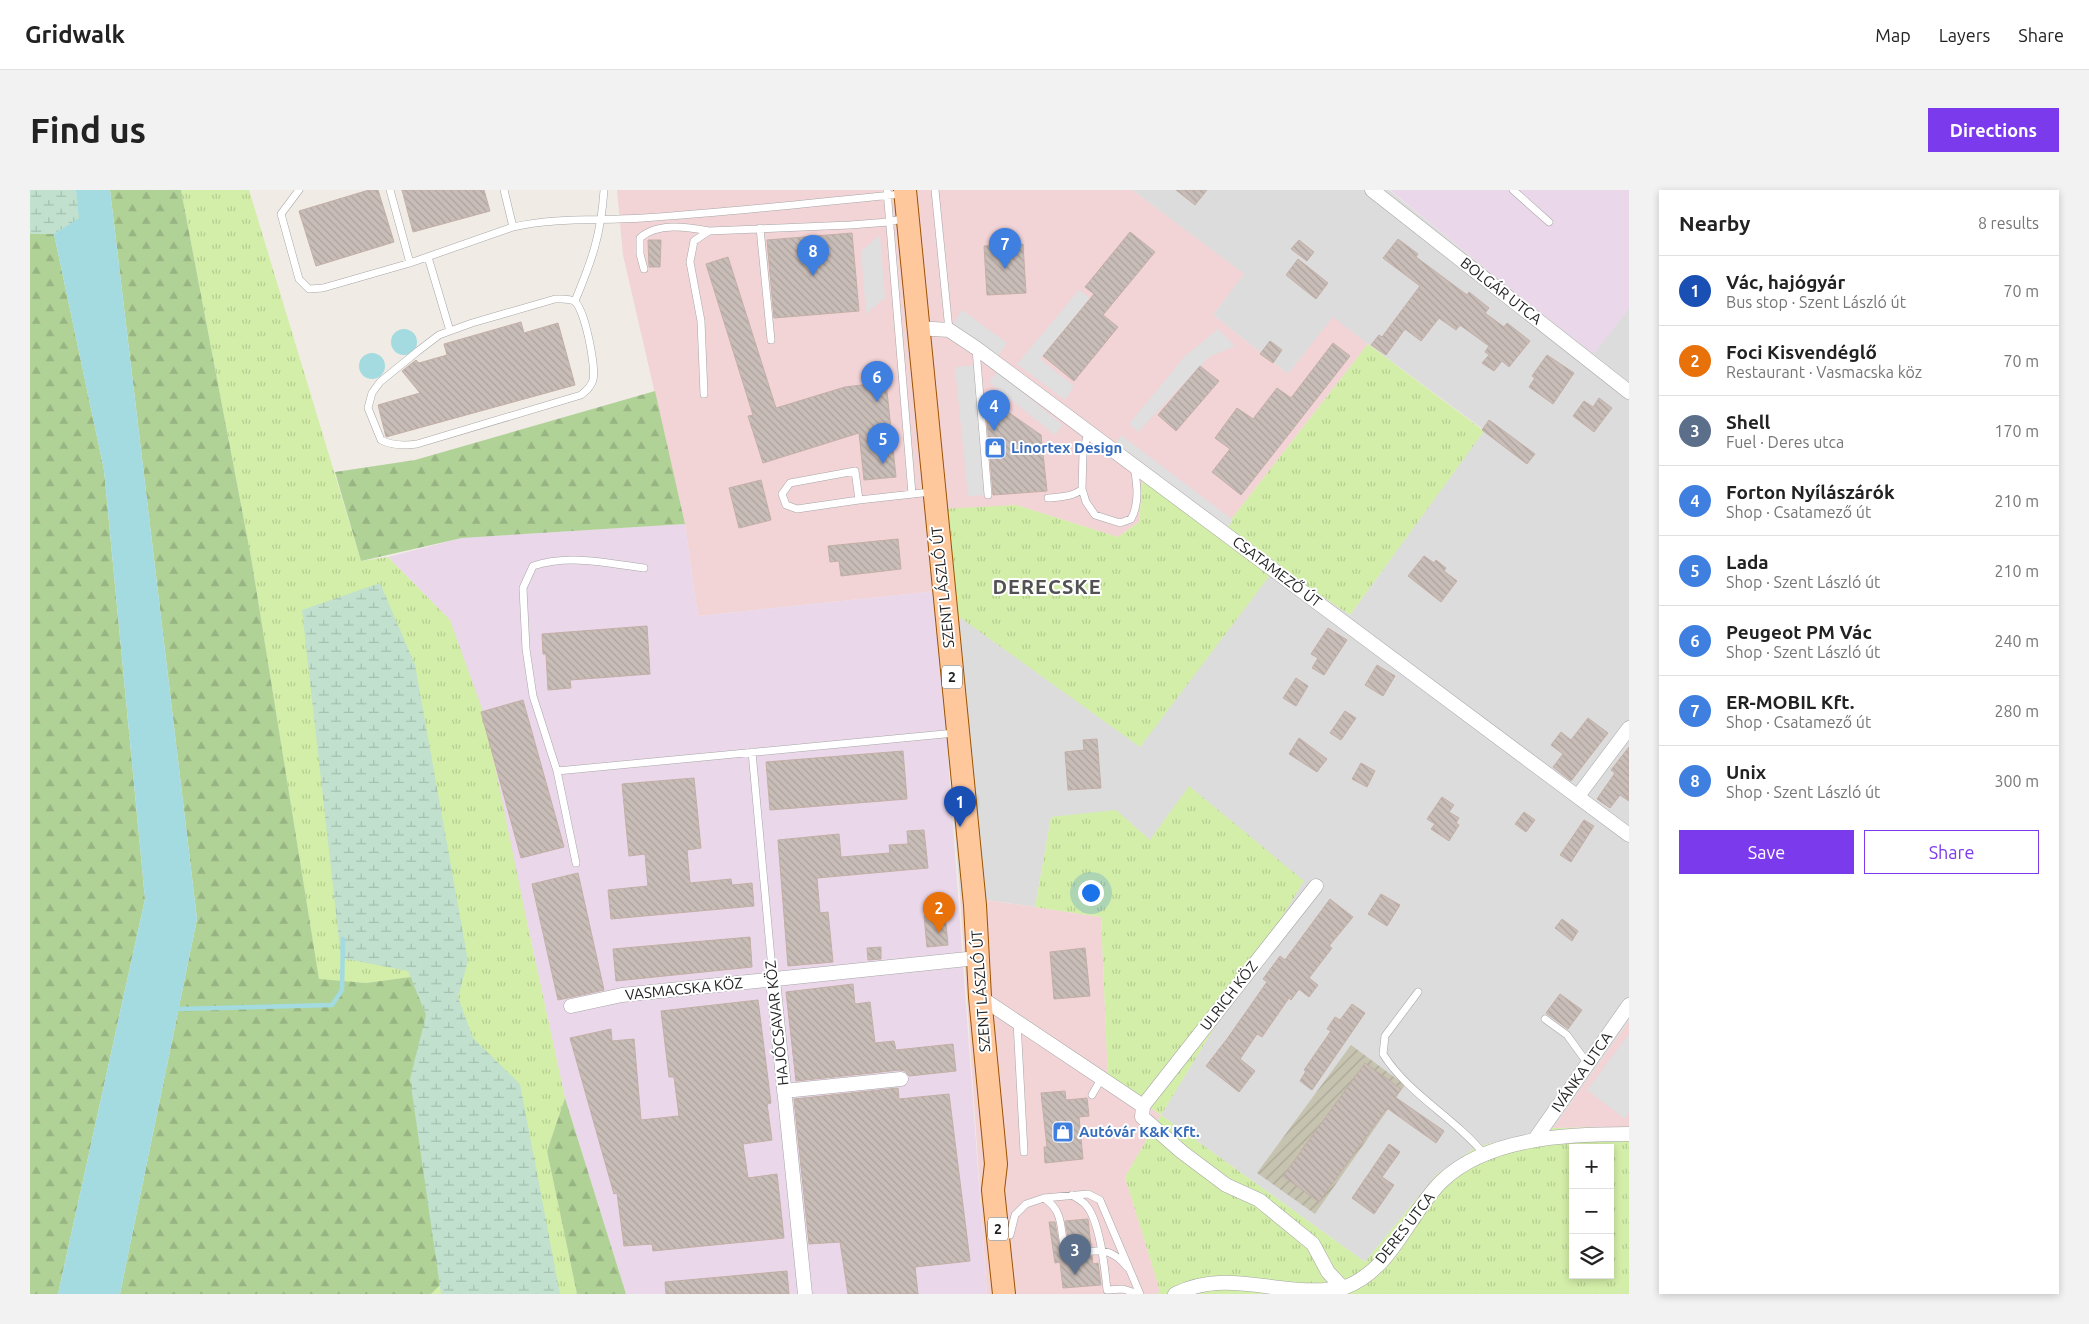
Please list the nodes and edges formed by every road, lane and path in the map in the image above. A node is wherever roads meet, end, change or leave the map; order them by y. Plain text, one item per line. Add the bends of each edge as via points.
1 (299, 190) edge
2 (390, 190) edge
3 (504, 190) edge
4 (604, 190) edge
5 (935, 190) edge
6 (1372, 190) edge
7 (1513, 190) edge
8 (896, 192) edge
9 (602, 220) junction
10 (898, 220) junction
11 (1549, 222) dead end
12 (513, 227) junction
13 (760, 228) junction
14 (709, 231) junction
15 (428, 256) junction
16 (410, 262) junction
17 (644, 269) dead end
18 (575, 301) junction
19 (918, 328) junction
20 (949, 330) junction
21 (450, 331) junction
22 (771, 340) dead end
23 (976, 348) junction
24 (1629, 392) edge
25 (704, 394) dead end
26 (1088, 432) junction
27 (1134, 466) junction
28 (1082, 489) junction
29 (934, 492) junction
30 (912, 494) junction
31 (988, 495) dead end
32 (1048, 498) dead end
33 (859, 500) junction
34 (644, 568) dead end
35 (1629, 728) edge
36 (958, 732) junction
37 (752, 752) junction
38 (557, 771) junction
39 (1578, 796) junction
40 (1629, 835) edge
41 (576, 863) dead end
42 (1316, 886) dead end
43 (977, 958) junction
44 (773, 980) junction
45 (1418, 992) dead end
46 (980, 997) junction
47 (1629, 1005) edge
48 (572, 1006) dead end
49 (1545, 1019) dead end
50 (1017, 1022) junction
51 (1588, 1064) junction
52 (901, 1079) dead end
53 (1102, 1079) junction
54 (784, 1091) junction
55 (1092, 1095) dead end
56 (1142, 1106) junction
57 (1629, 1134) edge
58 (1535, 1139) junction
59 (1024, 1152) dead end
60 (1484, 1154) junction
61 (996, 1164) junction
62 (1072, 1195) junction
63 (1044, 1198) junction
64 (1010, 1235) junction
65 (1103, 1250) junction
66 (1132, 1273) junction
67 (1343, 1288) junction
68 (805, 1294) edge
69 (1004, 1294) edge
70 (1016, 1294) edge
71 (1140, 1294) edge
72 (1175, 1294) edge

1 - 16 lane via 281,214 299,279 304,286 323,288
2 - 16 lane
3 - 12 lane
4 - 9 lane
5 - 20 lane
6 - 24 street, BOLGÁR UTCA
7 - 11 lane
8 - 9 lane via 688,215
8 - 10 main road, SZENT LÁSZLÓ ÚT / 2
9 - 12 lane
9 - 18 lane via 594,255
10 - 13 lane
10 - 19 main road, SZENT LÁSZLÓ ÚT / 2
10 - 30 lane
12 - 15 lane
13 - 14 lane
13 - 22 lane
14 - 17 lane via 656,228 647,232 640,238
14 - 25 lane via 694,241 690,262 701,322
15 - 16 lane
15 - 21 lane
18 - 21 lane via 555,299
18 - 21 lane via 581,308 594,363 593,380 580,395 417,444 402,446 381,440 368,408 372,393 380,382 418,351
19 - 20 street, CSATAMEZŐ ÚT
19 - 29 main road, SZENT LÁSZLÓ ÚT / 2
20 - 23 street, CSATAMEZŐ ÚT
23 - 26 street, CSATAMEZŐ ÚT
23 - 31 lane
26 - 27 street, CSATAMEZŐ ÚT
26 - 28 lane via 1083,453
27 - 28 lane via 1137,497 1131,520 1120,523 1095,516
27 - 39 street, CSATAMEZŐ ÚT
28 - 32 lane via 1078,493
29 - 30 lane
29 - 36 main road, SZENT LÁSZLÓ ÚT / 2
30 - 33 lane
33 - 33 lane via 796,509 786,505 782,494 790,483 855,471
34 - 38 lane via 586,560 547,562 533,566 523,588 526,649 533,696
35 - 39 street
36 - 37 lane
36 - 43 main road, SZENT LÁSZLÓ ÚT / 2
37 - 38 lane
37 - 44 lane, HAJÓCSAVAR KÖZ
38 - 41 lane
39 - 40 street, CSATAMEZŐ ÚT
42 - 56 street, ULRICH KÖZ
43 - 44 street, VASMACSKA KÖZ
43 - 46 main road, SZENT LÁSZLÓ ÚT / 2
44 - 48 street, VASMACSKA KÖZ via 622,995
44 - 54 street, HAJÓCSAVAR KÖZ
45 - 60 lane via 1385,1036 1383,1054 1393,1070 1474,1140
46 - 50 street
46 - 61 main road, SZENT LÁSZLÓ ÚT / 2
47 - 51 street, IVÁNKA UTCA
49 - 51 lane via 1566,1035
50 - 53 street
50 - 59 lane
51 - 58 street, IVÁNKA UTCA
52 - 54 street
53 - 55 lane
53 - 56 street
54 - 68 street, HAJÓCSAVAR KÖZ
56 - 67 street via 1142,1117 1182,1152 1226,1185 1259,1200 1313,1244 1328,1272
57 - 58 street, DERES UTCA
58 - 60 street, DERES UTCA
60 - 67 street, DERES UTCA via 1453,1171 1441,1182 1391,1250 1366,1275
61 - 64 main road, 2
61 - 69 main road, 2 via 993,1190
62 - 63 lane
62 - 65 lane via 1086,1205
62 - 66 lane via 1088,1194 1100,1200
63 - 64 lane via 1026,1204 1015,1215
63 - 65 lane via 1054,1205 1059,1215 1064,1246 1073,1252
64 - 70 main road, 2
65 - 66 lane
65 - 71 lane via 1107,1290 1123,1289
66 - 71 lane
67 - 72 street, DERES UTCA via 1306,1292 1225,1283 1187,1288

